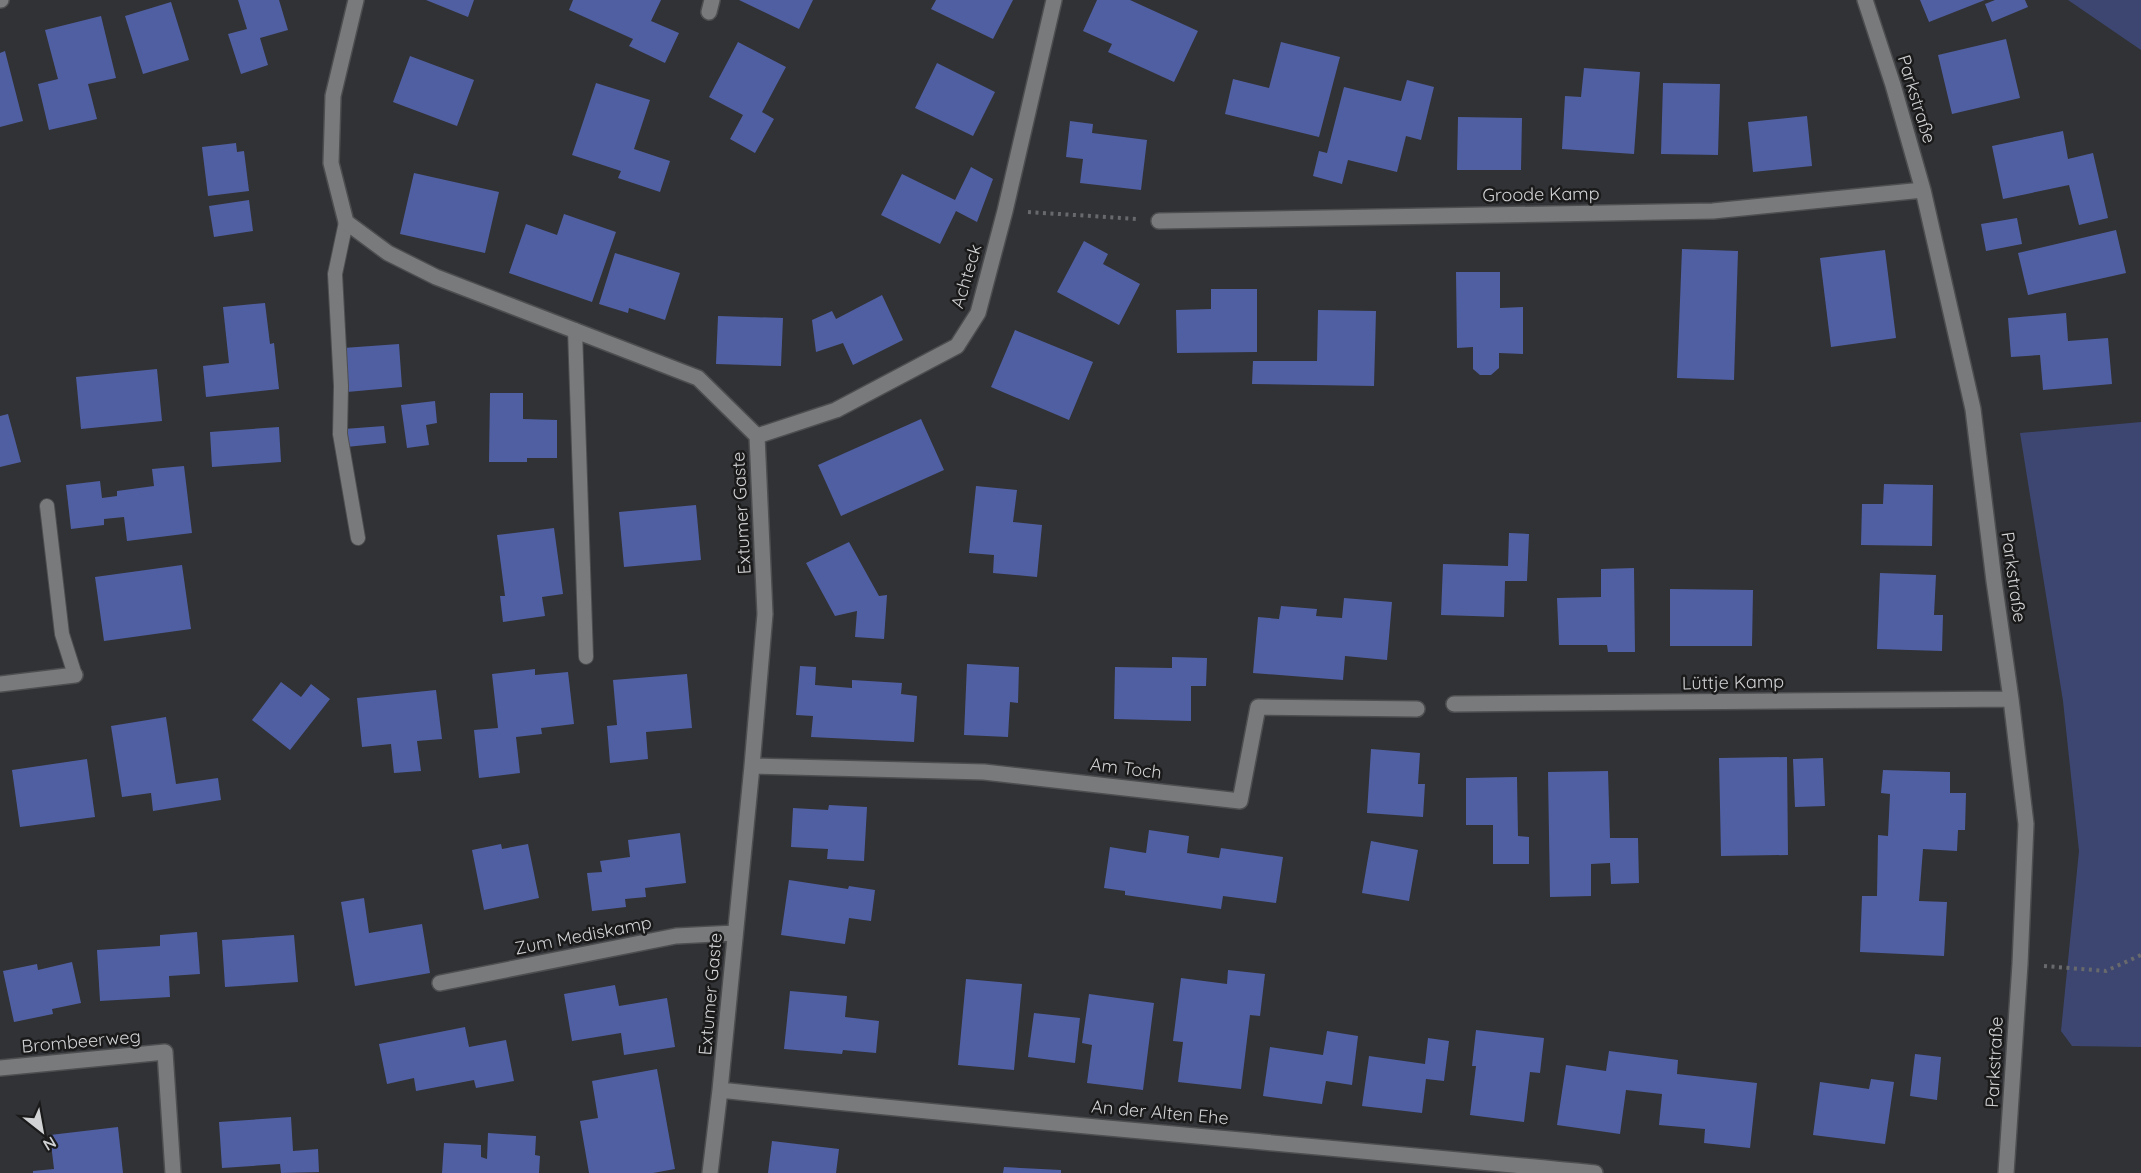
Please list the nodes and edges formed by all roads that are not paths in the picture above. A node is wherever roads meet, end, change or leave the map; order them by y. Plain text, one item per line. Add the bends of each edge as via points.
1 (356, 0) edge
2 (1054, 0) edge
3 (1865, 0) edge
4 (1923, 190) junction
5 (1159, 221) road end
6 (346, 222) junction
7 (575, 330) junction
8 (757, 436) junction
9 (47, 506) dead end
10 (358, 538) dead end
11 (586, 657) dead end
12 (75, 675) joint
13 (0, 684) edge
14 (2011, 699) junction
15 (1454, 704) dead end
16 (1417, 709) dead end
17 (753, 766) junction
18 (735, 933) junction
19 (440, 983) dead end
20 (0, 1068) edge
21 (720, 1090) junction
22 (173, 1173) edge
23 (710, 1173) edge
24 (1595, 1173) edge
25 (2006, 1173) edge

1 - 6 street via 333,96 331,163
2 - 8 street, Achteck via 978,313 957,346 836,410
3 - 4 street, Parkstraße
4 - 5 street, Groode Kamp via 1713,211
4 - 14 street, Parkstraße via 1973,409
6 - 7 street, Extumer Gaste via 388,253 436,277
6 - 10 lane via 335,274 340,434
7 - 8 street, Extumer Gaste via 698,378
7 - 11 lane
8 - 17 street, Extumer Gaste via 765,614
9 - 12 lane via 62,634
12 - 13 street
14 - 15 street, Lüttje Kamp
14 - 25 street, Parkstraße via 2026,824
16 - 17 street, Am Toch via 1258,707 1240,801 984,772
17 - 18 street, Extumer Gaste
18 - 19 street, Zum Mediskamp via 676,936
18 - 21 street, Extumer Gaste
20 - 22 street, Brombeerweg via 165,1052
21 - 23 street, Extumer Gaste
21 - 24 street, An der Alten Ehe

